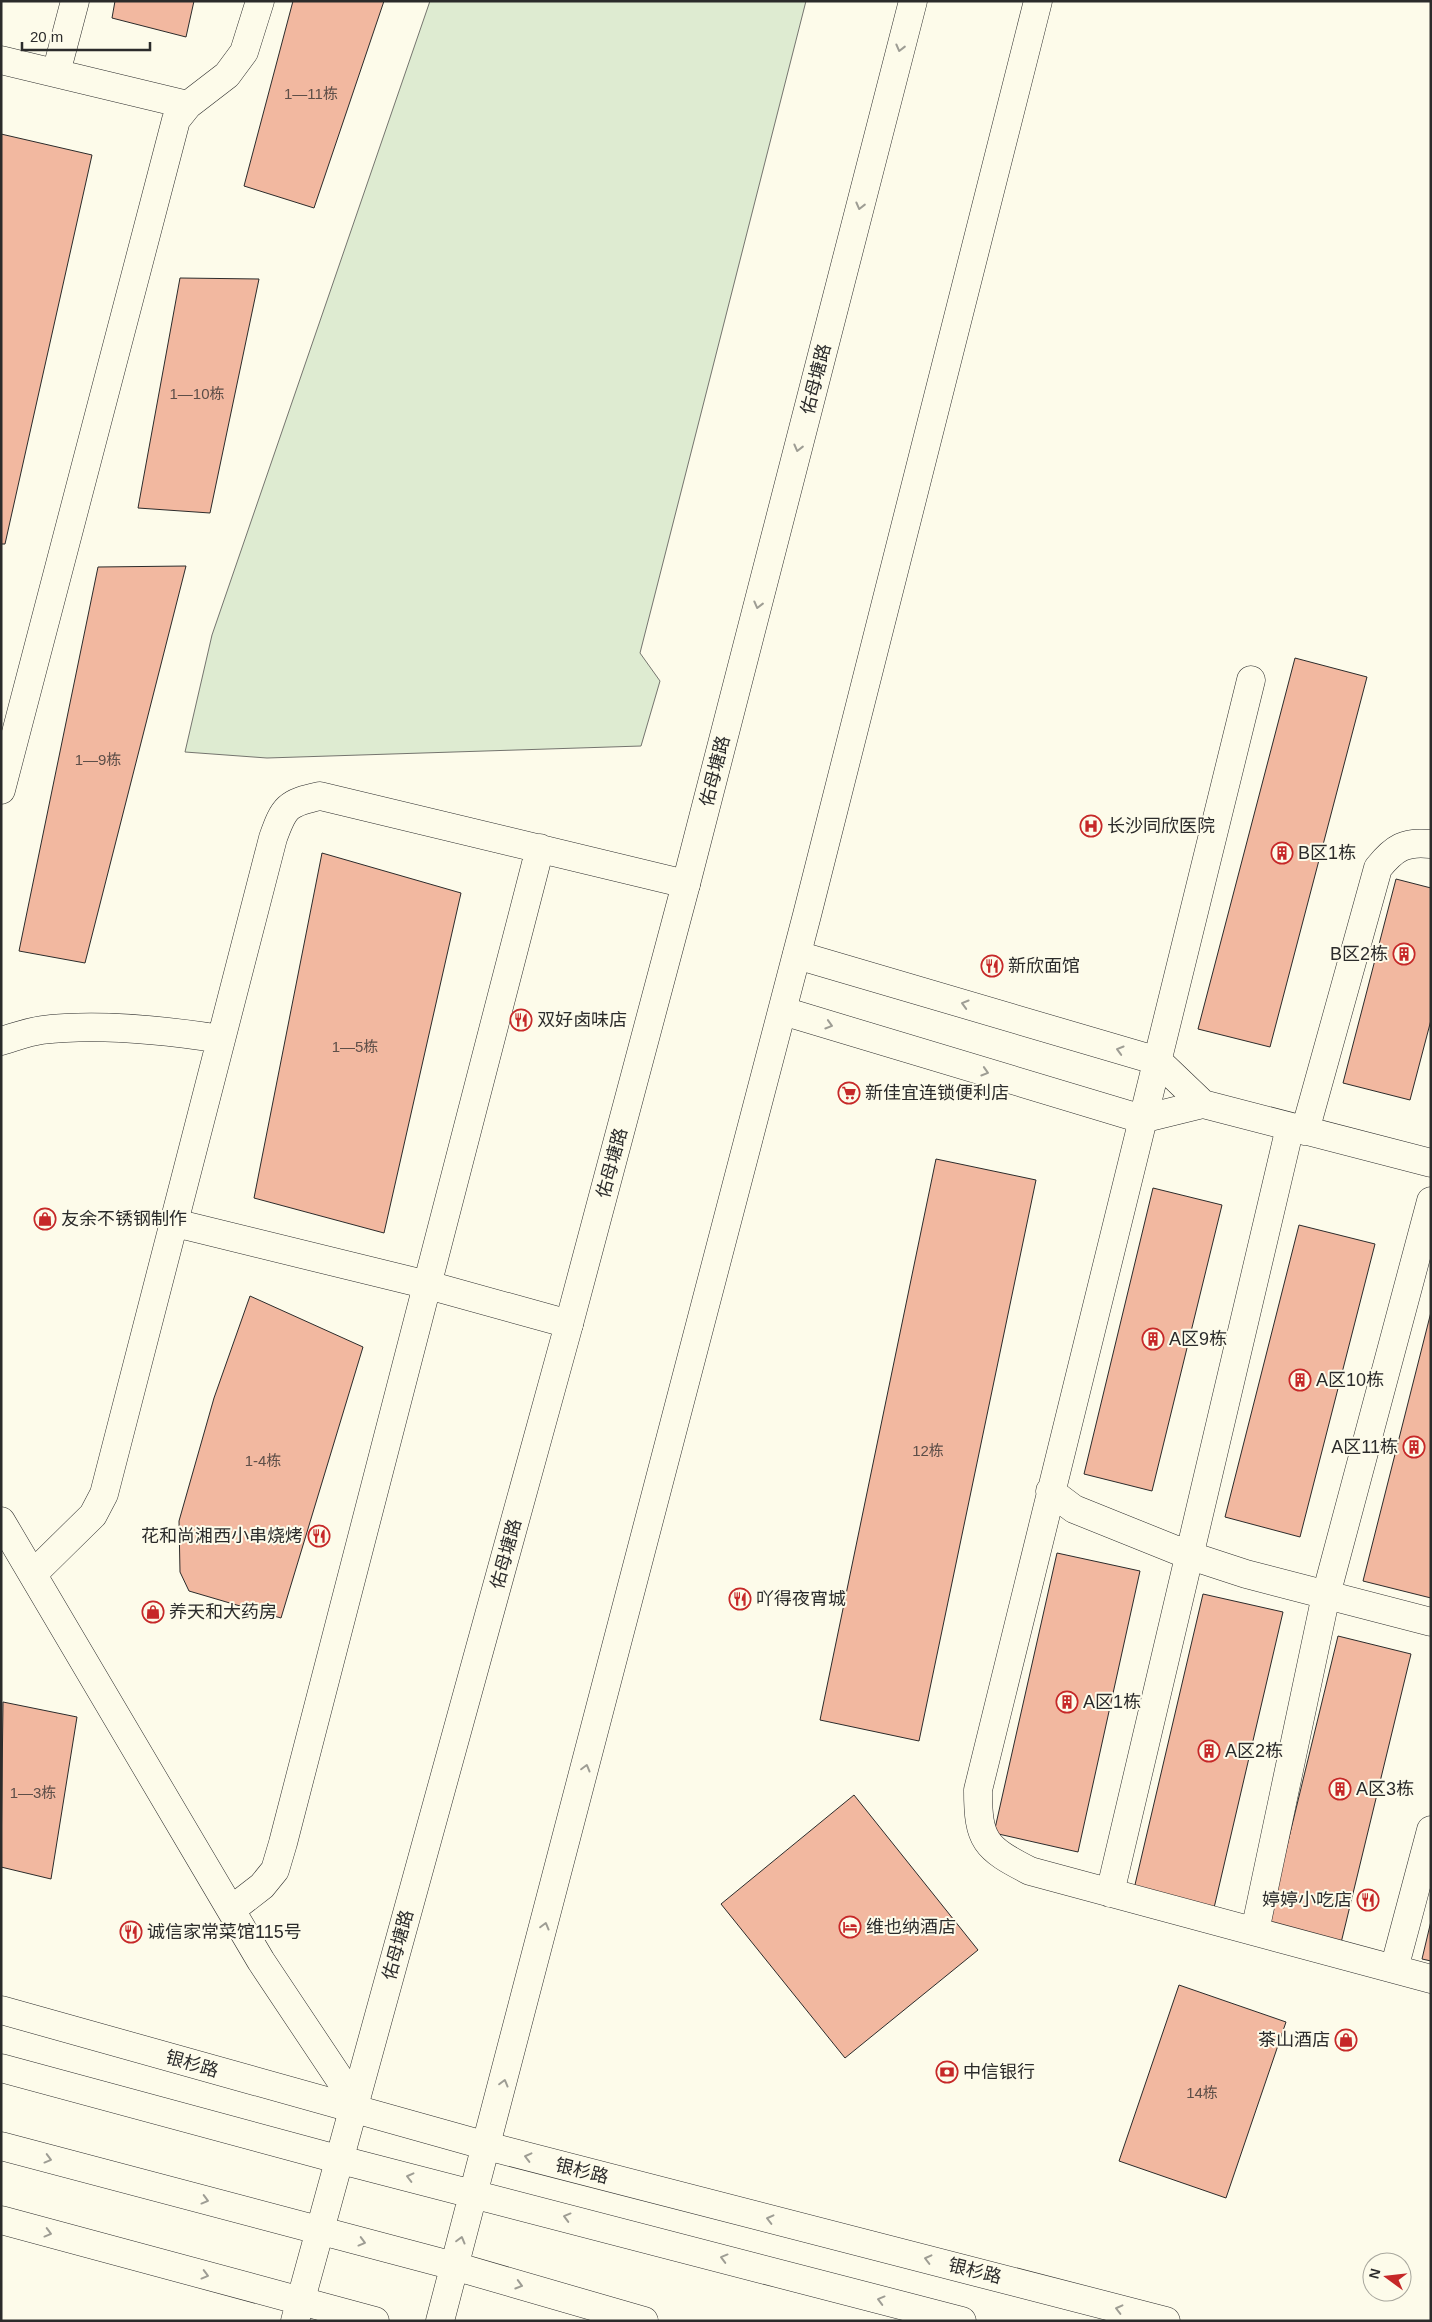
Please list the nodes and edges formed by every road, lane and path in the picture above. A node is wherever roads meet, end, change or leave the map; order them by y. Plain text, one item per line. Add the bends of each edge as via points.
1 (74, 1) edge
2 (260, 1) edge
3 (913, 1) edge
4 (1038, 1) edge
5 (1, 60) edge
6 (56, 73) junction
7 (188, 104) junction
8 (1251, 680) dead end
9 (1, 790) edge
10 (1431, 844) edge
11 (540, 848) junction
12 (686, 884) junction
13 (797, 955) junction
14 (783, 1011) junction
15 (221, 1039) junction
16 (1, 1041) edge
17 (1158, 1061) junction
18 (1203, 1104) junction
19 (1142, 1119) junction
20 (1297, 1129) junction
21 (1431, 1163) edge
22 (1431, 1201) edge
23 (175, 1223) junction
24 (428, 1285) junction
25 (569, 1324) junction
26 (1050, 1491) junction
27 (1, 1521) edge
28 (1191, 1556) junction
29 (33, 1574) junction
30 (1326, 1595) junction
31 (1431, 1622) edge
32 (1431, 1830) edge
33 (1110, 1893) junction
34 (232, 1910) junction
35 (1255, 1931) junction
36 (1394, 1970) junction
37 (1431, 1979) edge
38 (1, 2010) edge
39 (1, 2068) edge
40 (355, 2106) junction
41 (1, 2146) edge
42 (487, 2146) junction
43 (341, 2160) junction
44 (473, 2192) junction
45 (1, 2220) edge
46 (320, 2231) junction
47 (454, 2266) junction
48 (298, 2311) edge
49 (375, 2321) edge
50 (440, 2321) edge
51 (644, 2321) edge
52 (962, 2321) edge
53 (1166, 2321) edge

1 - 6 street
2 - 7 street via 244,52 227,75
3 -> 12 street, 佑母塘路
4 - 13 street
5 - 6 street
6 - 7 street
7 - 9 street via 176,120 168,146
8 - 17 street
10 - 20 street via 1413,842 1390,853 1378,868
11 - 12 street
11 - 15 street via 320,796 298,801 282,812 273,838
11 - 24 street
12 - 25 street, 佑母塘路
13 - 14 street
17 -> 13 street
14 -> 19 street
42 -> 14 street
15 - 16 street via 162,1030 111,1028 42,1030
15 - 23 street
17 - 18 street
17 - 19 street
18 - 19 street
18 - 20 street
19 - 26 street
20 - 21 street
20 - 28 street
22 - 30 street
23 - 24 street
23 - 29 street via 104,1494 93,1515
24 - 25 street
24 - 34 street via 275,1870 262,1886
25 - 40 street, 佑母塘路
26 - 28 street via 1074,1509
26 - 33 street via 978,1790 978,1812 983,1836 1010,1860 1030,1871
27 - 29 street
28 - 30 street
28 - 33 street
29 - 34 street
30 - 31 street
30 - 35 street
32 - 36 street
33 - 35 street
34 - 40 street via 261,1961
35 - 36 street
36 - 37 street
38 - 40 street, 银杉路
39 - 43 street
40 - 42 street, 银杉路
40 - 43 street, 佑母塘路
41 -> 46 street
42 - 44 street
53 -> 42 street, 银杉路
44 -> 43 street
43 - 46 street, 佑母塘路
47 -> 44 street
52 -> 44 street
45 -> 48 street
46 -> 47 street
46 - 48 street, 佑母塘路
47 - 50 street
47 -> 51 street
48 - 49 street

